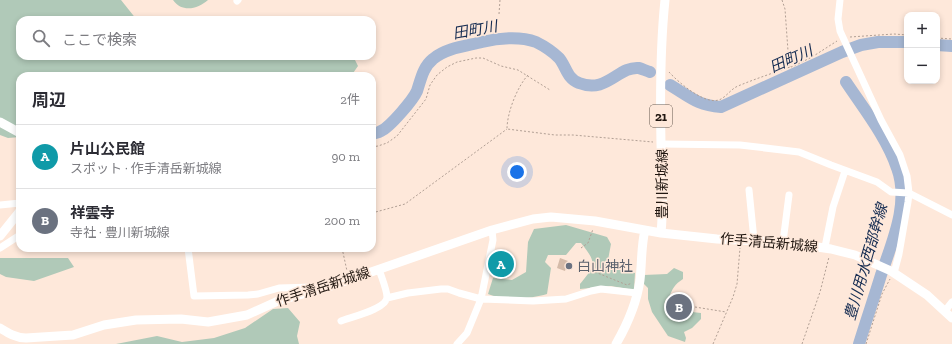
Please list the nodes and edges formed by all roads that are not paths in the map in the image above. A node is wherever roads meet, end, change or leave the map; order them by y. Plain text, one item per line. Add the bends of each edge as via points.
1 (665, 0) edge
2 (840, 0) edge
3 (0, 122) edge
4 (16, 131) edge
5 (661, 144) junction
6 (845, 170) junction
7 (749, 190) dead end
8 (908, 192) junction
9 (789, 195) dead end
10 (16, 203) edge
11 (0, 205) edge
12 (952, 215) edge
13 (16, 216) edge
14 (492, 230) junction
15 (645, 230) junction
16 (661, 233) junction
17 (0, 236) edge
18 (16, 238) edge
19 (754, 240) junction
20 (783, 242) junction
21 (0, 248) edge
22 (828, 248) junction
23 (188, 252) edge
24 (379, 269) junction
25 (892, 272) junction
26 (317, 291) junction
27 (637, 293) junction
28 (387, 298) junction
29 (481, 299) junction
30 (952, 302) edge
31 (945, 311) junction
32 (952, 318) edge
33 (341, 321) dead end
34 (0, 328) edge
35 (457, 344) edge
36 (616, 344) edge

1 - 5 main road, 豊川新城線 / 21 via 660,63
2 - 8 street via 840,31 900,155 907,176
3 - 4 main road
5 - 6 street via 746,145 799,152
5 - 16 main road, 豊川新城線 / 21
6 - 8 street via 877,182 894,193
6 - 22 street via 832,207
7 - 19 street
8 - 12 street
8 - 25 street via 899,254
9 - 20 street
10 - 11 street
13 - 17 main road
14 - 15 main road, 作手清岳新城線 via 551,217 595,221
14 - 24 main road, 作手清岳新城線
14 - 29 street via 493,240
15 - 16 main road, 豊川新城線
15 - 27 main road, 豊川新城線
16 - 19 main road, 作手清岳新城線
18 - 21 street
19 - 20 main road, 作手清岳新城線
20 - 22 main road, 作手清岳新城線
22 - 25 main road, 作手清岳新城線 via 855,255
23 - 26 street via 194,296 248,295 279,288 313,287
24 - 26 main road, 作手清岳新城線
24 - 28 street
25 - 31 main road, 作手清岳新城線 via 927,295
26 - 34 main road, 作手清岳新城線 via 278,301 247,315 208,322 181,319 136,320 104,325 73,335 26,338 20,338
27 - 29 street via 601,289 551,301
27 - 36 main road, 豊川新城線
28 - 29 street via 448,289
28 - 33 street via 382,306
29 - 35 street via 467,333
30 - 31 street
31 - 32 main road, 作手清岳新城線

